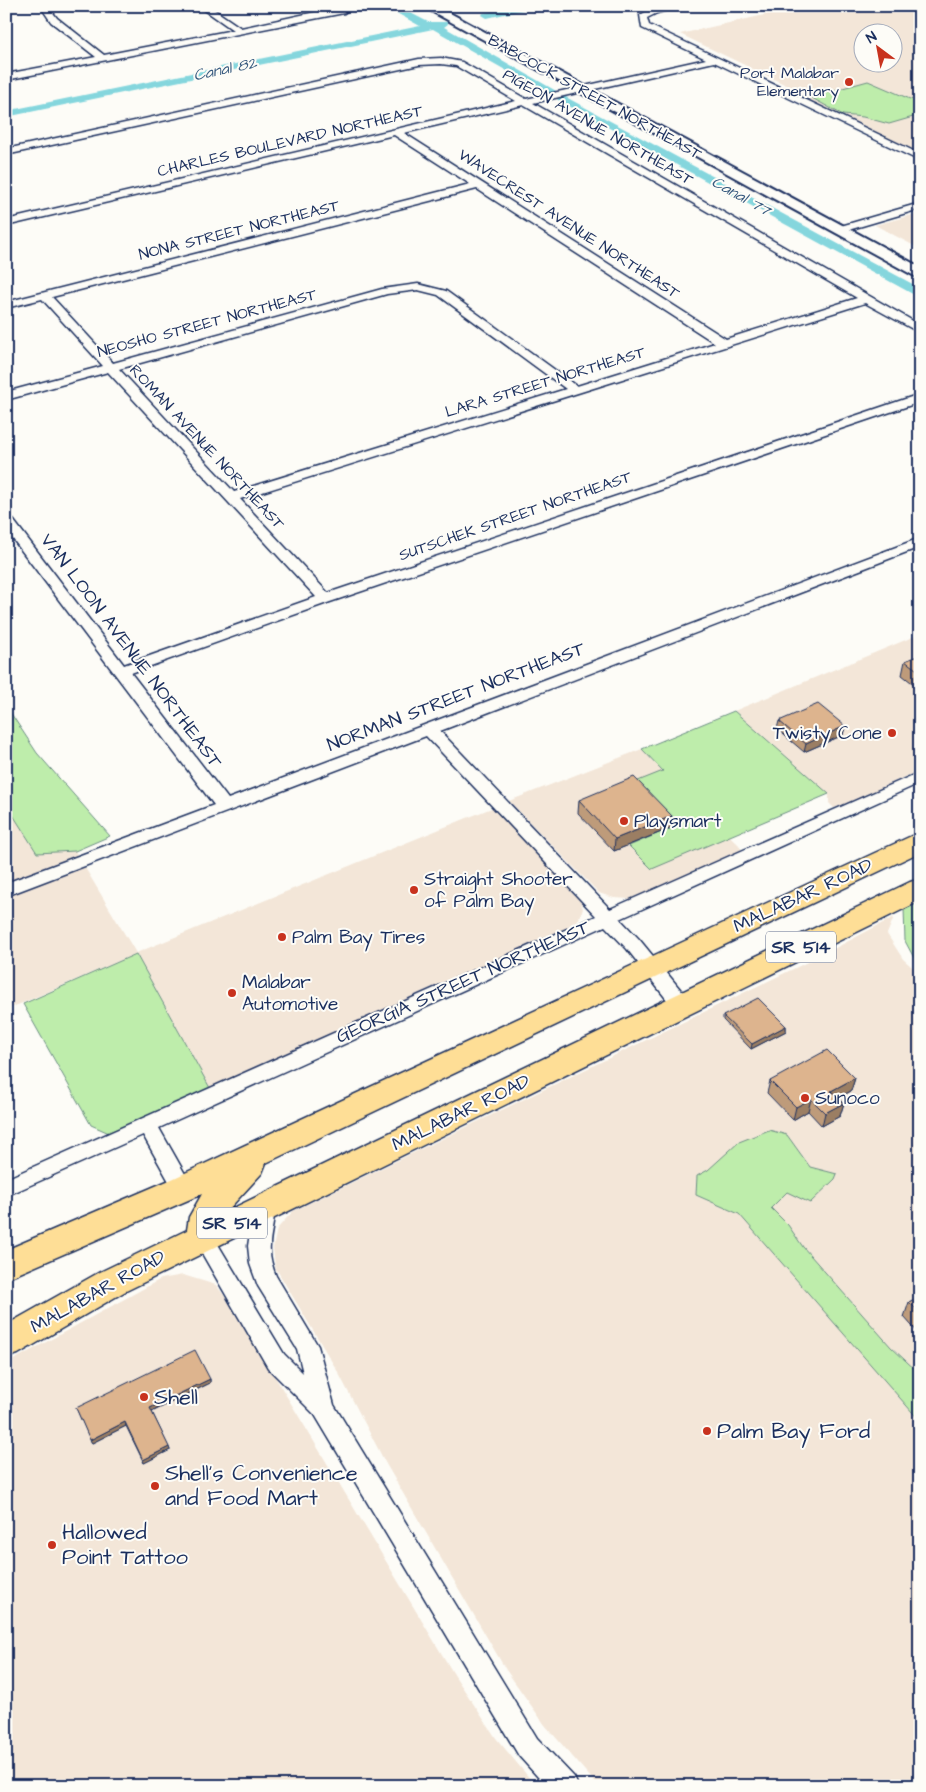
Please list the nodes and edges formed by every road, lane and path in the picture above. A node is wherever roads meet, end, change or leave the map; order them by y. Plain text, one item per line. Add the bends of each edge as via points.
1 (50, 6) edge
2 (203, 6) edge
3 (348, 6) edge
4 (428, 6) edge
5 (453, 6) edge
6 (679, 6) edge
7 (239, 30) junction
8 (103, 58) junction
9 (713, 60) junction
10 (6, 77) edge
11 (601, 86) junction
12 (582, 90) junction
13 (524, 102) junction
14 (396, 132) junction
15 (6, 152) edge
16 (920, 158) edge
17 (479, 185) junction
18 (920, 206) edge
19 (6, 222) edge
20 (858, 224) junction
21 (838, 230) junction
22 (901, 247) dead end
23 (920, 274) edge
24 (45, 296) junction
25 (867, 299) junction
26 (6, 305) edge
27 (920, 330) edge
28 (724, 343) junction
29 (109, 368) junction
30 (574, 389) junction
31 (6, 396) edge
32 (920, 398) edge
33 (232, 497) junction
34 (6, 520) edge
35 (920, 542) edge
36 (325, 599) junction
37 (122, 671) junction
38 (429, 729) junction
39 (920, 777) edge
40 (224, 806) junction
41 (920, 841) edge
42 (920, 889) edge
43 (6, 890) edge
44 (607, 917) junction
45 (651, 967) junction
46 (682, 1005) junction
47 (147, 1124) junction
48 (264, 1150) junction
49 (6, 1188) edge
50 (183, 1188) junction
51 (264, 1208) junction
52 (203, 1237) junction
53 (6, 1265) edge
54 (6, 1343) edge
55 (323, 1408) junction
56 (565, 1786) edge

1 - 8 street via 47,10 54,20
2 - 7 street
3 - 7 street via 344,10
4 - 12 main road, BABCOCK STREET NORTHEAST
5 - 11 main road, BABCOCK STREET NORTHEAST
6 - 9 street via 654,11 643,17 645,26
7 - 8 street
8 - 10 street
9 - 11 street, CHARLES BOULEVARD NORTHEAST
9 - 16 street
11 - 12 street, CHARLES BOULEVARD NORTHEAST
11 - 20 main road, BABCOCK STREET NORTHEAST
12 - 13 street, CHARLES BOULEVARD NORTHEAST
12 - 21 main road, BABCOCK STREET NORTHEAST
13 - 14 street, CHARLES BOULEVARD NORTHEAST
13 - 15 street, PIGEON AVENUE NORTHEAST via 459,64 419,62
13 - 25 street, PIGEON AVENUE NORTHEAST
14 - 17 street, WAVECREST AVENUE NORTHEAST
14 - 19 street, CHARLES BOULEVARD NORTHEAST
17 - 24 street, NONA STREET NORTHEAST
17 - 28 street, WAVECREST AVENUE NORTHEAST
18 - 20 street
20 - 21 street
20 - 22 main road, BABCOCK STREET NORTHEAST
21 - 23 main road, BABCOCK STREET NORTHEAST
24 - 26 street, NONA STREET NORTHEAST
24 - 29 street, ROMAN AVENUE NORTHEAST
25 - 27 street, PIGEON AVENUE NORTHEAST
25 - 28 street, LARA STREET NORTHEAST
28 - 30 street, LARA STREET NORTHEAST
29 - 30 street, NEOSHO STREET NORTHEAST via 386,291 418,287 442,293
29 - 31 street, NEOSHO STREET NORTHEAST
29 - 33 street, ROMAN AVENUE NORTHEAST
30 - 33 street, LARA STREET NORTHEAST
32 - 36 street, SUTSCHEK STREET NORTHEAST
33 - 36 street, ROMAN AVENUE NORTHEAST
34 - 37 street, VAN LOON AVENUE NORTHEAST
35 - 38 street, NORMAN STREET NORTHEAST
36 - 37 street, SUTSCHEK STREET NORTHEAST
37 - 40 street, VAN LOON AVENUE NORTHEAST
38 - 40 street, NORMAN STREET NORTHEAST
38 - 44 street
39 - 44 street, GEORGIA STREET NORTHEAST
40 - 43 street, NORMAN STREET NORTHEAST
41 - 45 main road, MALABAR ROAD / SR 514
42 - 46 main road, MALABAR ROAD / SR 514
44 - 45 street
44 - 47 street, GEORGIA STREET NORTHEAST
45 - 46 street
45 - 48 main road, MALABAR ROAD / SR 514
46 - 51 main road, MALABAR ROAD / SR 514
47 - 49 street, GEORGIA STREET NORTHEAST
47 - 50 street
48 - 50 main road, MALABAR ROAD / SR 514
48 - 52 main road via 218,1197 206,1217
50 - 53 main road, MALABAR ROAD / SR 514
51 - 52 main road, MALABAR ROAD / SR 514
51 - 55 street via 259,1246 261,1264 266,1279 307,1346
52 - 54 main road, MALABAR ROAD / SR 514 via 109,1283
52 - 55 street via 276,1361
55 - 56 street via 528,1747

